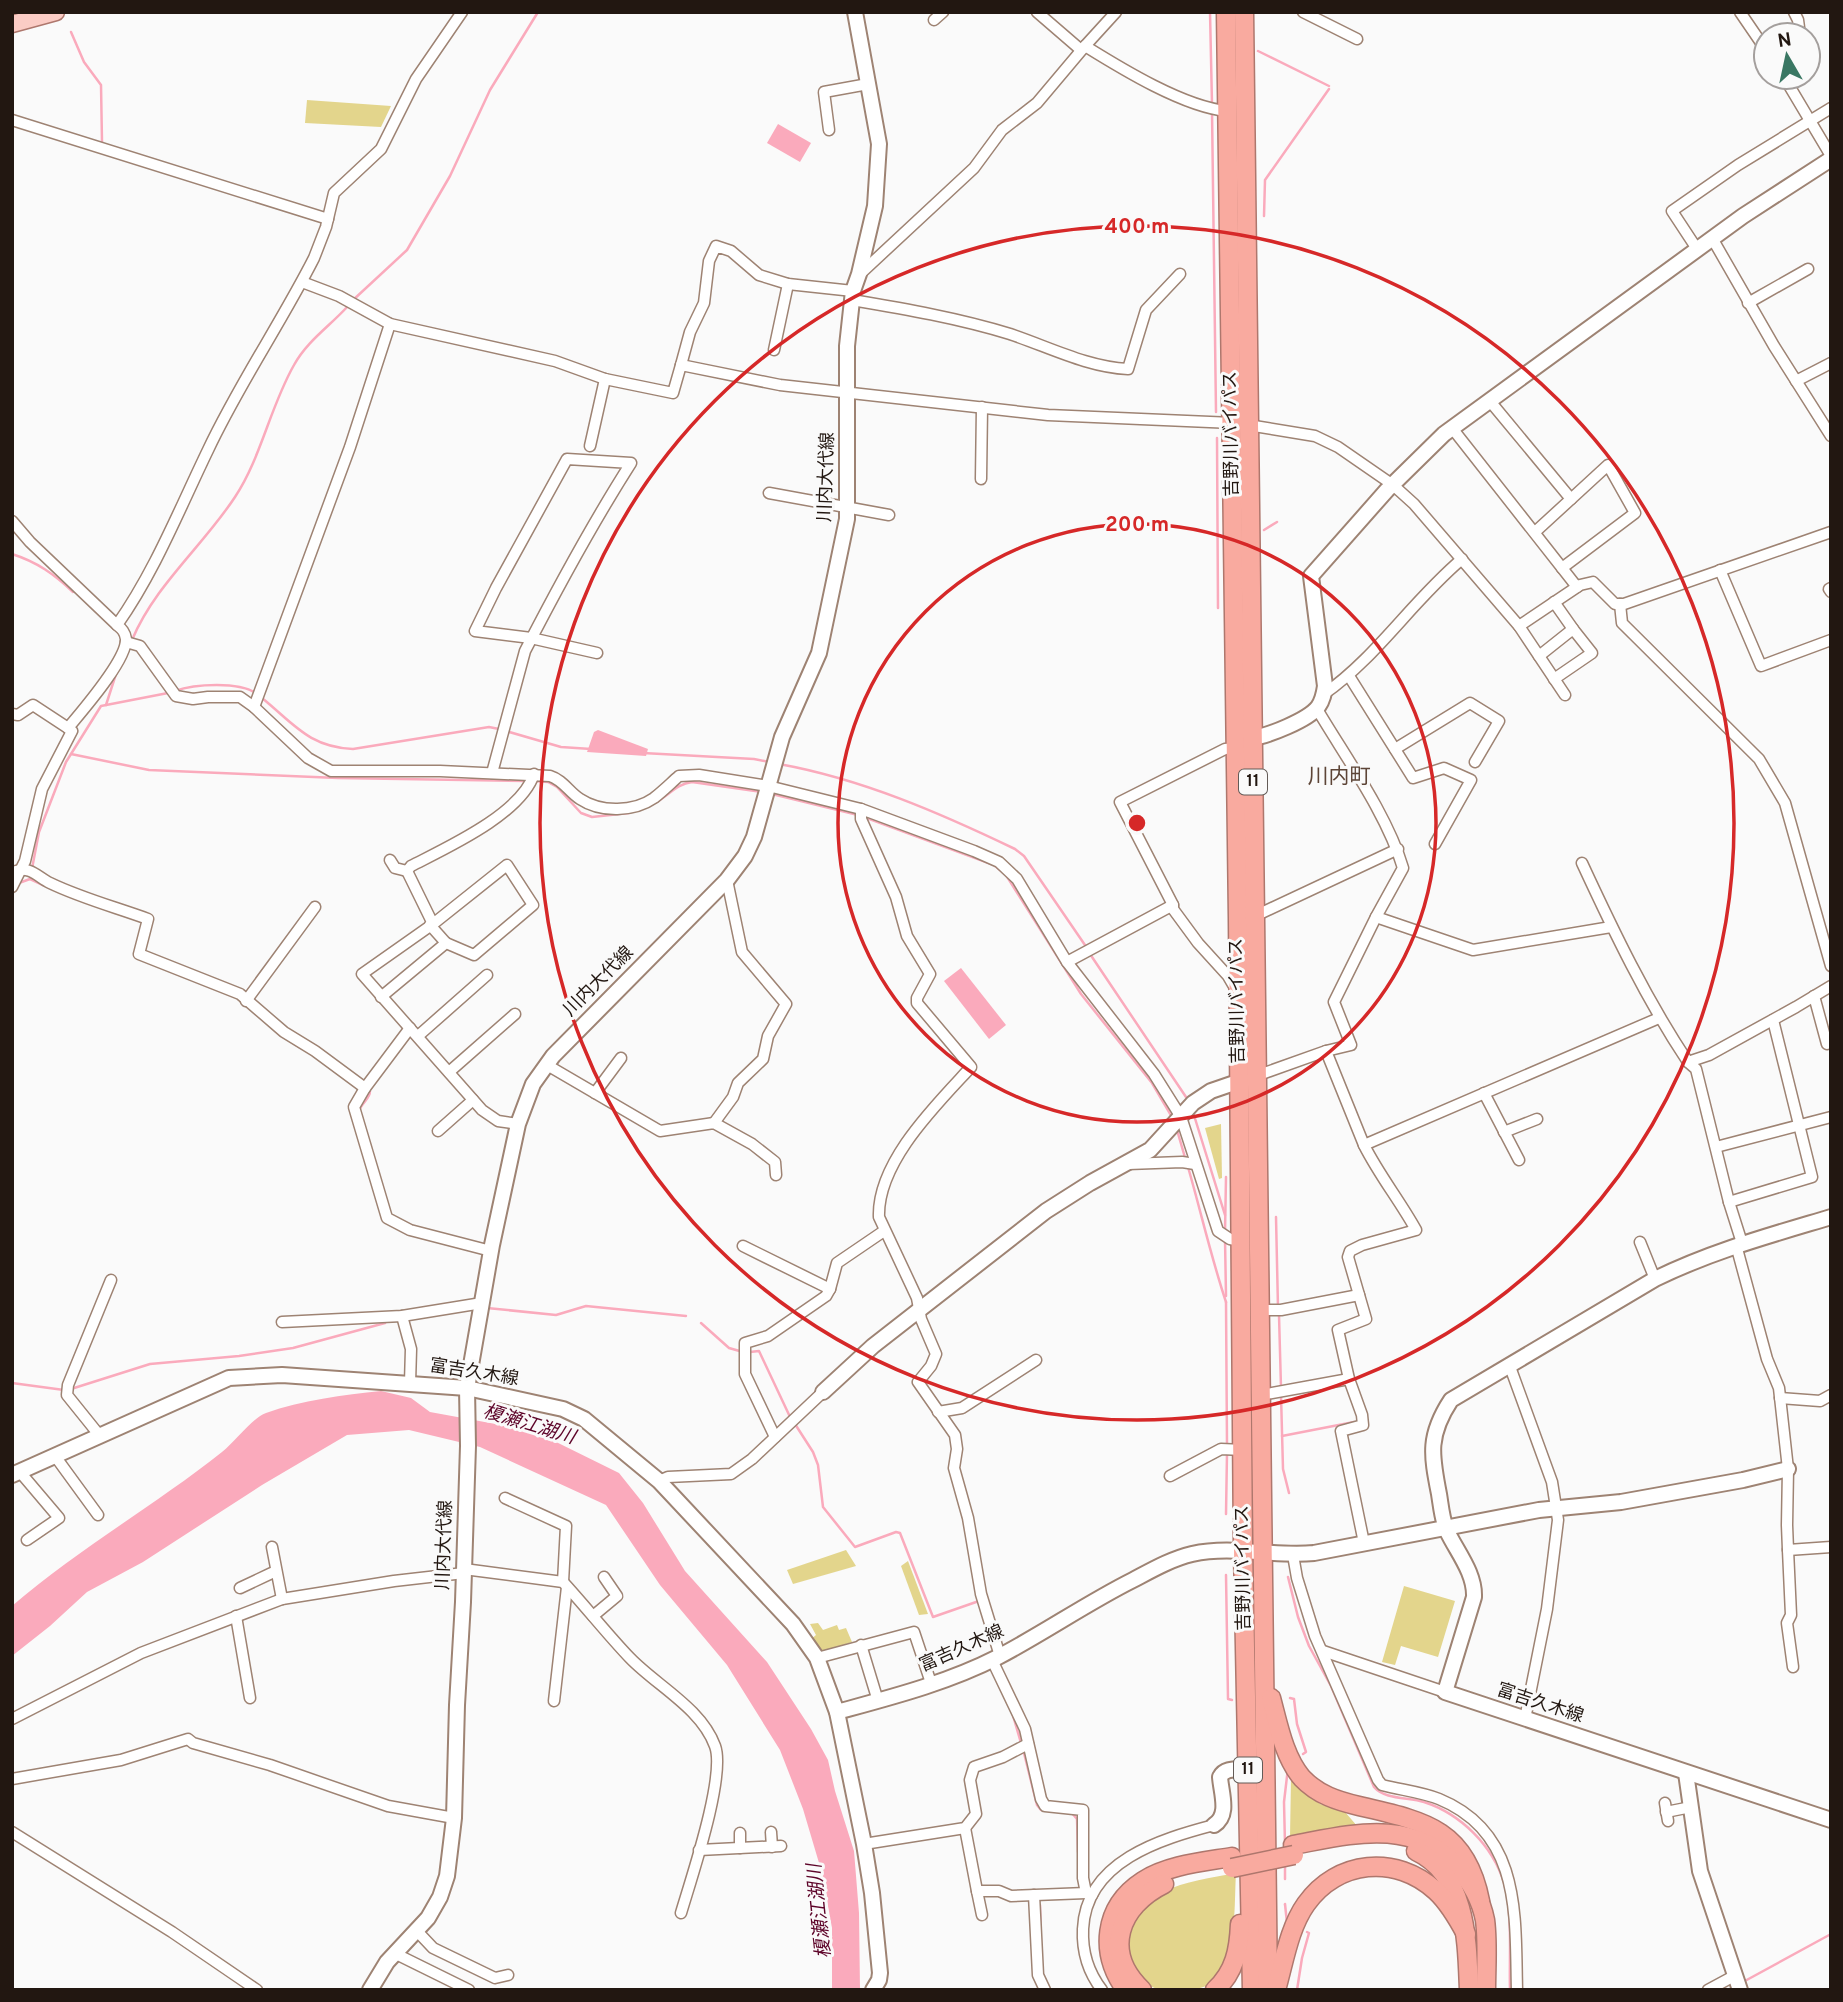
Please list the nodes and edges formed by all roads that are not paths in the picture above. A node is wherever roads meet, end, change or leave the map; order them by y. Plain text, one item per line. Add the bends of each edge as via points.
1 (55, 12) edge
2 (462, 12) edge
3 (855, 12) edge
4 (943, 12) edge
5 (1037, 12) edge
6 (1116, 12) edge
7 (1226, 12) edge
8 (1244, 12) edge
9 (1303, 12) edge
10 (1740, 12) edge
11 (934, 20) dead end
12 (12, 24) edge
13 (1752, 30) edge
14 (1357, 39) dead end
15 (1083, 48) junction
16 (868, 84) junction
17 (1792, 91) edge
18 (1831, 108) edge
19 (1217, 110) junction
20 (12, 120) edge
21 (1809, 120) junction
22 (829, 130) dead end
23 (1831, 158) edge
24 (328, 219) junction
25 (1712, 238) junction
26 (1697, 249) junction
27 (1808, 268) dead end
28 (859, 274) junction
29 (1180, 274) dead end
30 (302, 282) junction
31 (788, 284) junction
32 (852, 295) junction
33 (1748, 303) junction
34 (390, 324) junction
35 (774, 350) dead end
36 (1831, 363) edge
37 (681, 365) junction
38 (605, 379) junction
39 (1796, 381) junction
40 (848, 392) junction
41 (1489, 400) junction
42 (982, 407) junction
43 (1241, 424) junction
44 (1452, 428) junction
45 (1831, 436) edge
46 (590, 446) dead end
47 (982, 479) dead end
48 (1393, 485) junction
49 (769, 493) dead end
50 (1571, 499) junction
51 (847, 508) junction
52 (889, 515) dead end
53 (12, 521) edge
54 (1831, 531) edge
55 (1535, 532) junction
56 (1462, 559) junction
57 (1562, 568) junction
58 (1720, 570) junction
59 (1577, 587) junction
60 (1554, 602) junction
61 (1620, 604) junction
62 (117, 625) junction
63 (1519, 626) junction
64 (1573, 629) junction
65 (531, 638) junction
66 (1831, 640) edge
67 (130, 643) junction
68 (597, 653) dead end
69 (1539, 656) junction
70 (1349, 676) junction
71 (1555, 679) junction
72 (1324, 694) junction
73 (1565, 695) dead end
74 (257, 699) junction
75 (1317, 709) junction
76 (12, 714) edge
77 (68, 729) junction
78 (1252, 738) junction
79 (1236, 748) junction
80 (1395, 749) junction
81 (1475, 762) dead end
82 (492, 773) junction
83 (532, 780) junction
84 (766, 791) junction
85 (861, 814) junction
86 (1435, 844) dead end
87 (1398, 849) junction
88 (390, 860) dead end
89 (1582, 863) dead end
90 (407, 872) junction
91 (17, 875) edge
92 (727, 880) junction
93 (1173, 905) junction
94 (315, 907) dead end
95 (1255, 916) junction
96 (1376, 917) junction
97 (432, 925) junction
98 (1611, 927) junction
99 (446, 943) junction
100 (1068, 962) junction
101 (1831, 965) edge
102 (487, 975) dead end
103 (1831, 986) edge
104 (1237, 992) junction
105 (1814, 996) junction
106 (381, 997) junction
107 (246, 1001) junction
108 (515, 1014) dead end
109 (1659, 1018) junction
110 (1773, 1020) junction
111 (410, 1028) junction
112 (418, 1037) junction
113 (1831, 1043) edge
114 (1326, 1051) junction
115 (621, 1058) dead end
116 (1688, 1062) junction
117 (547, 1065) junction
118 (449, 1072) junction
119 (1247, 1078) junction
120 (365, 1088) junction
121 (595, 1093) junction
122 (1484, 1093) junction
123 (473, 1100) junction
124 (1182, 1116) junction
125 (1831, 1117) edge
126 (1537, 1119) dead end
127 (714, 1123) junction
128 (518, 1124) junction
129 (1800, 1125) junction
130 (438, 1131) dead end
131 (1504, 1132) junction
132 (1364, 1145) junction
133 (1716, 1147) junction
134 (1519, 1160) dead end
135 (1189, 1163) junction
136 (1127, 1164) junction
137 (776, 1175) dead end
138 (1729, 1202) junction
139 (1831, 1217) edge
140 (884, 1231) junction
141 (1230, 1238) junction
142 (1640, 1242) dead end
143 (1739, 1244) junction
144 (743, 1246) dead end
145 (491, 1251) junction
146 (1655, 1279) junction
147 (111, 1280) dead end
148 (830, 1289) junction
149 (1359, 1295) junction
150 (482, 1303) junction
151 (919, 1310) junction
152 (1272, 1310) junction
153 (402, 1316) junction
154 (282, 1322) dead end
155 (1036, 1360) dead end
156 (1509, 1364) junction
157 (1349, 1379) junction
158 (410, 1383) junction
159 (467, 1388) junction
160 (823, 1392) joint
161 (1274, 1392) junction
162 (1831, 1395) edge
163 (1780, 1398) junction
164 (938, 1412) junction
165 (100, 1436) junction
166 (775, 1437) junction
167 (1232, 1450) junction
168 (55, 1456) junction
169 (1788, 1469) junction
170 (16, 1473) edge
171 (1170, 1476) dead end
172 (659, 1481) junction
173 (505, 1498) dead end
174 (1558, 1508) junction
175 (98, 1515) dead end
176 (1445, 1528) junction
177 (27, 1540) dead end
178 (1364, 1543) junction
179 (272, 1547) dead end
180 (1831, 1547) edge
181 (1243, 1550) junction
182 (1788, 1550) junction
183 (1264, 1552) junction
184 (1293, 1555) junction
185 (276, 1571) junction
186 (464, 1571) junction
187 (604, 1577) dead end
188 (565, 1584) junction
189 (240, 1588) dead end
190 (282, 1599) junction
191 (236, 1616) junction
192 (593, 1616) junction
193 (861, 1645) junction
194 (1323, 1651) junction
195 (817, 1657) junction
196 (996, 1658) junction
197 (1793, 1667) dead end
198 (1265, 1678) junction
199 (932, 1686) junction
200 (1445, 1692) junction
201 (250, 1698) dead end
202 (554, 1701) dead end
203 (878, 1701) junction
204 (837, 1712) junction
205 (12, 1719) edge
206 (1525, 1719) junction
207 (1024, 1745) junction
208 (1248, 1769) junction
209 (1686, 1773) junction
210 (12, 1779) edge
211 (1691, 1807) junction
212 (1666, 1812) dead end
213 (454, 1818) junction
214 (1831, 1820) edge
215 (1214, 1825) joint
216 (965, 1828) junction
217 (12, 1832) edge
218 (771, 1832) dead end
219 (740, 1833) dead end
220 (864, 1843) junction
221 (740, 1848) junction
222 (699, 1850) junction
223 (1294, 1850) junction
224 (1232, 1862) junction
225 (1250, 1882) junction
226 (977, 1891) junction
227 (1089, 1894) junction
228 (1034, 1895) junction
229 (1480, 1900) junction
230 (681, 1913) dead end
231 (982, 1916) dead end
232 (416, 1930) junction
233 (1466, 1934) junction
234 (394, 1953) junction
235 (508, 1975) dead end
236 (1738, 1984) edge
237 (257, 1990) edge
238 (370, 1990) edge
239 (469, 1990) edge
240 (873, 1990) edge
241 (1045, 1990) edge
242 (1102, 1990) edge
243 (1126, 1990) edge
244 (1142, 1990) edge
245 (1215, 1990) edge
246 (1252, 1990) edge
247 (1268, 1990) edge
248 (1276, 1990) edge
249 (1469, 1990) edge
250 (1486, 1990) edge
251 (1517, 1990) edge
252 (1708, 1990) edge

1 - 12 main road
2 - 24 street via 416,79 381,149 334,193
3 - 16 main road, 川内大代線
4 - 11 street
5 - 15 street
6 - 15 street
7 - 19 highway, 吉野川バイパス / 11
8 - 43 highway, 吉野川バイパス / 11
9 - 14 street
10 - 13 street
15 - 19 street via 1161,89
15 - 28 street via 1037,103 1002,130 974,168
16 - 22 street via 824,92
16 - 28 main road, 川内大代線 via 879,144 875,206
17 - 21 street
18 - 21 street
19 - 43 highway, 吉野川バイパス / 11
20 - 24 street
21 - 23 street
21 - 26 street via 1672,211
23 - 25 main road
24 - 30 street
25 - 26 main road
25 - 33 street
26 - 41 main road
27 - 33 street
28 - 32 main road, 川内大代線
29 - 32 street via 1146,310 1128,369
30 - 34 street
30 - 62 street
31 - 32 street
31 - 35 street
31 - 37 street via 759,275 731,251 716,246 709,261 704,303
32 - 40 main road, 川内大代線
33 - 39 street
34 - 38 street via 555,361
34 - 74 street
36 - 39 street
37 - 38 street via 674,393
37 - 40 street
38 - 46 street
39 - 45 street
40 - 42 street
40 - 51 main road, 川内大代線
41 - 44 main road
41 - 50 street
42 - 43 street via 1059,416
42 - 47 street
43 - 48 street via 1315,436
43 - 78 highway, 吉野川バイパス / 11
43 - 79 highway, 吉野川バイパス / 11
44 - 48 main road
44 - 55 street
48 - 56 street
48 - 72 main road via 1311,576
49 - 51 street
50 - 55 street
50 - 57 street via 1608,465 1635,513
51 - 52 street
51 - 84 main road, 川内大代線 via 819,653 782,737
53 - 62 street
54 - 58 street
55 - 57 street
56 - 63 street
56 - 70 street
57 - 59 street
58 - 61 street
58 - 66 street via 1761,666
59 - 60 street
59 - 61 street via 1593,582
60 - 63 street
60 - 64 street
61 - 101 street via 1622,623 1759,759 1786,803
62 - 67 street
63 - 69 street
64 - 69 street
64 - 71 street via 1592,653
65 - 65 street via 596,518 631,463 567,459 475,631
65 - 68 street
65 - 82 street
67 - 74 street via 176,696
67 - 77 street
69 - 71 street
70 - 72 street
70 - 80 street
71 - 73 street
72 - 75 main road
74 - 82 street via 308,758 331,771
75 - 78 main road
75 - 87 street
76 - 77 street via 33,705
77 - 91 street via 72,731 42,789
78 - 95 highway, 吉野川バイパス / 11
79 - 93 street via 1225,749 1120,802
79 - 104 highway, 吉野川バイパス / 11
80 - 81 street via 1470,704 1499,721
80 - 86 street via 1413,778 1444,768 1471,780
82 - 83 street
83 - 84 street via 559,779 589,805 612,808 645,803 679,776 699,775
83 - 90 street via 505,813
84 - 85 street
84 - 92 main road, 川内大代線 via 754,837
85 - 100 street via 999,862 1017,879
85 - 140 street via 907,936 930,974 917,1003 971,1067 917,1128 887,1177 879,1211
87 - 95 street
87 - 96 street via 1403,868
88 - 90 street via 395,868
89 - 98 street
90 - 97 street
91 - 107 street via 38,873 53,884 148,919 139,954 234,991
92 - 117 main road, 川内大代線
92 - 127 street via 742,952 786,1003 768,1035 763,1059 738,1083
93 - 100 street
93 - 104 street
94 - 107 street
95 - 119 highway, 吉野川バイパス / 11
96 - 98 street via 1473,950
96 - 114 street via 1334,1002 1351,1045
97 - 99 street
97 - 99 street via 507,865 533,905 474,955
97 - 106 street via 362,974
98 - 109 street
99 - 106 street
100 - 124 street
102 - 112 street
103 - 105 street
104 - 119 highway, 吉野川バイパス / 11
105 - 110 street
105 - 113 street via 1827,1044
106 - 111 street
107 - 120 street
108 - 118 street
109 - 116 street
109 - 122 street
110 - 116 street
110 - 129 street
111 - 112 street
111 - 120 street
112 - 118 street
114 - 119 street
114 - 132 street
115 - 121 street
116 - 133 street via 1696,1069
117 - 121 street
117 - 128 main road, 川内大代線 via 533,1084
118 - 123 street
119 - 124 main road via 1211,1091
119 - 141 highway, 吉野川バイパス / 11
119 - 152 highway, 吉野川バイパス / 11
120 - 145 street via 354,1107 387,1218 410,1230
121 - 127 street via 660,1131
122 - 131 street
122 - 132 street
123 - 128 street via 498,1121
123 - 130 street
124 - 135 street
124 - 136 main road via 1150,1150
125 - 129 street
126 - 131 street
127 - 137 street via 775,1162
128 - 145 main road, 川内大代線
129 - 133 street
129 - 138 street via 1812,1177
131 - 134 street
132 - 149 street via 1416,1230 1350,1251
133 - 138 street
135 - 136 street
135 - 141 street
136 - 151 main road via 1046,1211
138 - 143 street
139 - 143 main road
140 - 148 street via 837,1263
140 - 151 street
141 - 167 highway, 吉野川バイパス / 11
142 - 146 street
143 - 146 main road
143 - 163 street
144 - 148 street
145 - 150 main road, 川内大代線
146 - 156 main road
147 - 165 street via 68,1389
148 - 166 street via 768,1336 745,1343 745,1374
149 - 152 street
149 - 157 street via 1366,1319 1338,1329
150 - 153 street
150 - 159 main road, 川内大代線
151 - 160 main road
151 - 164 street via 936,1354 918,1382
152 - 161 highway, 吉野川バイパス / 11
153 - 154 street
153 - 158 street via 411,1349
155 - 164 street via 962,1408
156 - 174 street
156 - 176 main road via 1451,1400 1435,1429 1432,1462
157 - 161 street
157 - 178 street via 1363,1426 1341,1431
158 - 159 main road, 富吉久木線
158 - 165 main road, 富吉久木線 via 282,1375 229,1378
159 - 172 main road, 富吉久木線 via 563,1409 584,1419
159 - 186 main road, 川内大代線
160 - 166 street
161 - 183 highway, 吉野川バイパス / 11
162 - 163 street via 1819,1401
163 - 169 street
164 - 196 street via 955,1435 954,1468
165 - 168 main road, 富吉久木線
166 - 172 street via 731,1474
167 - 171 street
167 - 181 highway, 吉野川バイパス / 11
168 - 170 main road, 富吉久木線
168 - 175 street
169 - 174 main road, 富吉久木線 via 1622,1502
169 - 182 street
170 - 177 street via 58,1518
172 - 195 main road, 富吉久木線 via 793,1624
173 - 188 street via 566,1526
174 - 176 main road, 富吉久木線
174 - 206 street via 1547,1609
176 - 178 main road, 富吉久木線
176 - 200 main road via 1474,1587
178 - 184 main road, 富吉久木線
179 - 185 street
180 - 182 street
181 - 183 main road, 富吉久木線
181 - 196 main road, 富吉久木線 via 1194,1554 1156,1568
181 - 208 highway, 吉野川バイパス / 11
182 - 197 street via 1791,1615 1787,1623
183 - 184 main road, 富吉久木線
183 - 198 highway, 吉野川バイパス / 11
184 - 194 street
185 - 189 street
185 - 190 street
186 - 188 street
186 - 190 street
186 - 213 main road, 川内大代線
187 - 192 street via 617,1596
188 - 192 street
188 - 202 street
190 - 191 street
191 - 201 street
191 - 205 street via 141,1653
192 - 222 street via 632,1660 683,1704 716,1748 715,1787
193 - 195 street
193 - 199 street via 914,1632
193 - 203 street
194 - 200 street
194 - 251 street via 1382,1785 1451,1805 1474,1822 1499,1854 1513,1896
195 - 204 main road, 富吉久木線
196 - 199 main road, 富吉久木線
196 - 207 street via 1002,1685 1025,1729
198 - 229 highway via 1284,1743 1301,1777 1334,1800 1414,1820 1447,1837 1472,1869
198 - 247 highway, 吉野川バイパス / 11
199 - 203 main road, 富吉久木線
200 - 206 main road, 富吉久木線
203 - 204 main road, 富吉久木線
204 - 220 main road
206 - 209 main road, 富吉久木線
207 - 216 street via 974,1767 970,1780 976,1814
207 - 227 street via 1045,1806 1083,1810 1083,1878
208 - 215 main road via 1222,1773 1224,1815
208 - 225 highway, 吉野川バイパス / 11
209 - 211 main road
209 - 214 main road, 富吉久木線
210 - 213 street via 121,1760 188,1739 388,1806
211 - 212 street
211 - 236 main road via 1700,1871
213 - 232 main road, 川内大代線 via 443,1886 428,1918
215 - 227 street via 1140,1851
216 - 220 street
216 - 226 street
217 - 237 street
218 - 221 street via 776,1846
219 - 221 street
220 - 240 main road via 880,1973
221 - 222 street
222 - 230 street
223 - 224 highway
223 - 229 highway via 1368,1832 1412,1838 1451,1860
223 - 233 highway via 1370,1843 1411,1849 1442,1871 1458,1900
224 - 243 highway via 1164,1871 1129,1892 1108,1934 1108,1952
224 - 244 highway via 1148,1892 1129,1911 1120,1947 1128,1972
225 - 245 highway via 1238,1953
225 - 246 highway, 吉野川バイパス / 11
226 - 228 street
226 - 231 street
227 - 228 street
227 - 242 street via 1083,1946 1089,1969
228 - 241 street via 1038,1975
229 - 250 highway via 1485,1922
232 - 234 main road, 川内大代線
232 - 235 street via 433,1948 495,1978
233 - 248 highway via 1446,1901 1429,1884 1389,1867 1349,1870 1326,1882 1305,1905
233 - 249 highway
234 - 238 main road, 川内大代線
234 - 239 street
236 - 252 street

